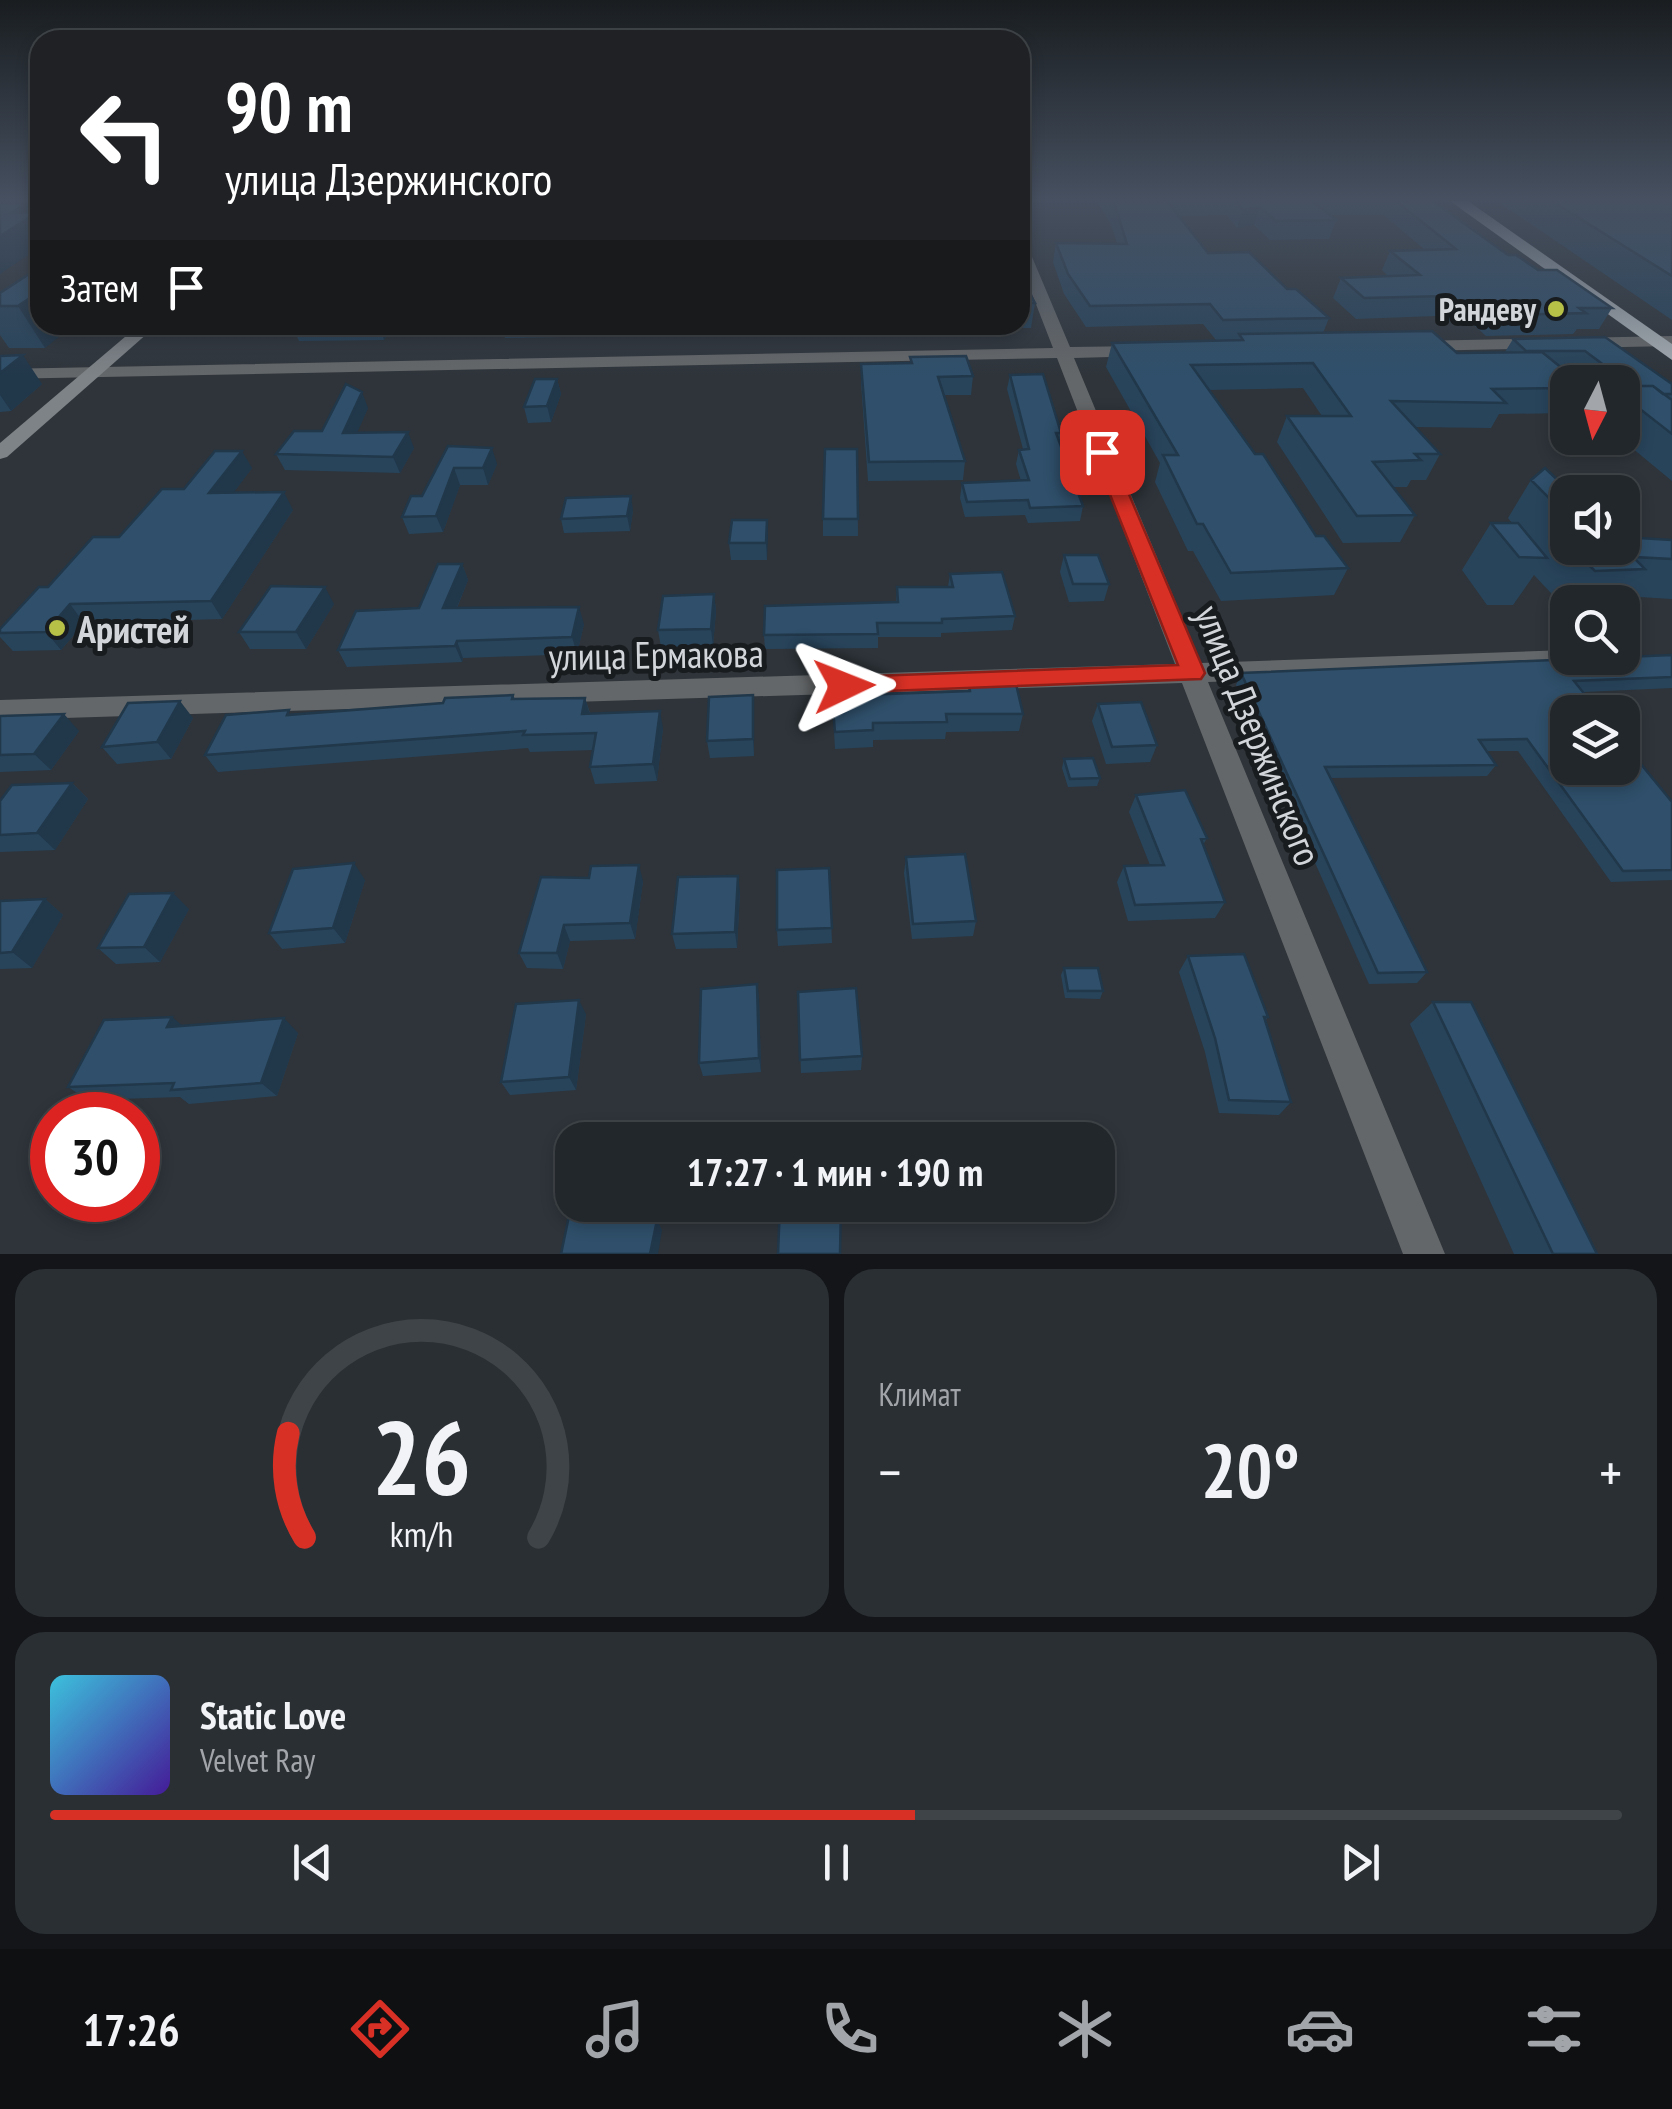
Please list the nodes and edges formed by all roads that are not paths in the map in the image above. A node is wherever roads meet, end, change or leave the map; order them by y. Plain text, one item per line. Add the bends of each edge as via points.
1 (1542, 260) edge
2 (1030, 270) edge
3 (138, 335) edge
4 (1394, 346) edge
5 (1666, 346) edge
6 (1159, 350) edge
7 (1062, 352) junction
8 (94, 372) junction
9 (0, 374) edge
10 (0, 453) edge
11 (1550, 660) edge
12 (1193, 673) junction
13 (0, 710) edge
14 (1424, 1254) edge

1 - 5 highway
2 - 7 street, улица Дзержинского
3 - 8 main road
4 - 5 street
6 - 7 street
7 - 8 street
7 - 12 street, улица Дзержинского
8 - 9 street
8 - 10 main road
11 - 12 street, улица Ермакова
12 - 13 street, улица Ермакова
12 - 14 street, улица Дзержинского

